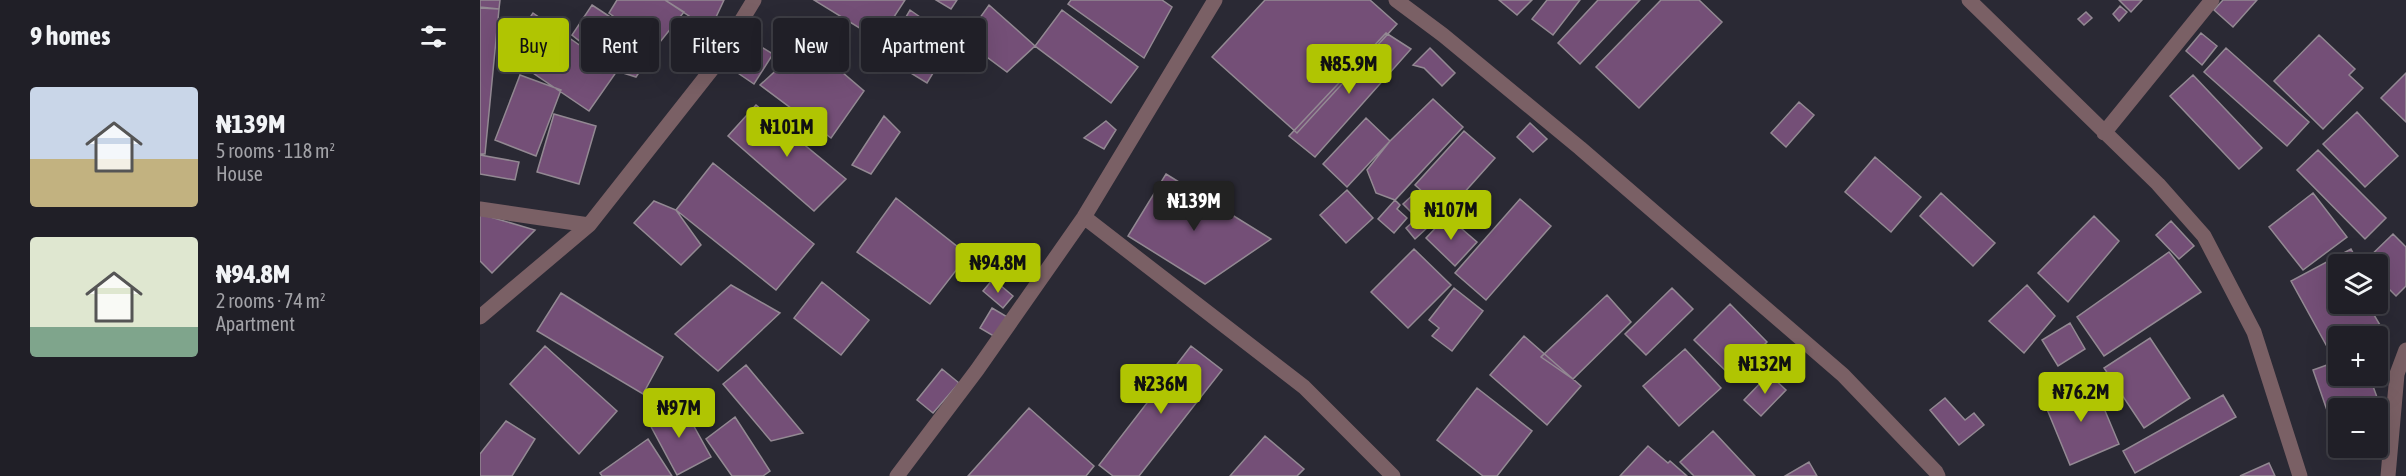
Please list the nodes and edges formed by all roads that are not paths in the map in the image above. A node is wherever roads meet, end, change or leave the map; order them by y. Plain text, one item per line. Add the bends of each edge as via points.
1 (754, 0) edge
2 (1215, 0) edge
3 (1396, 0) edge
4 (1969, 0) edge
5 (2212, 0) edge
6 (2104, 133) junction
7 (480, 209) edge
8 (1084, 217) junction
9 (589, 225) junction
10 (480, 317) edge
11 (2406, 350) edge
12 (897, 476) edge
13 (1393, 476) edge
14 (1938, 476) edge
15 (2300, 476) edge
16 (2388, 476) edge

1 - 9 street via 712,69
2 - 8 street
3 - 14 street via 1580,148 1843,375
4 - 6 street
5 - 6 street
6 - 15 street via 2158,184 2204,236 2254,332
7 - 9 street
8 - 12 street
8 - 13 street via 1304,387
9 - 10 street
11 - 16 street via 2397,374

